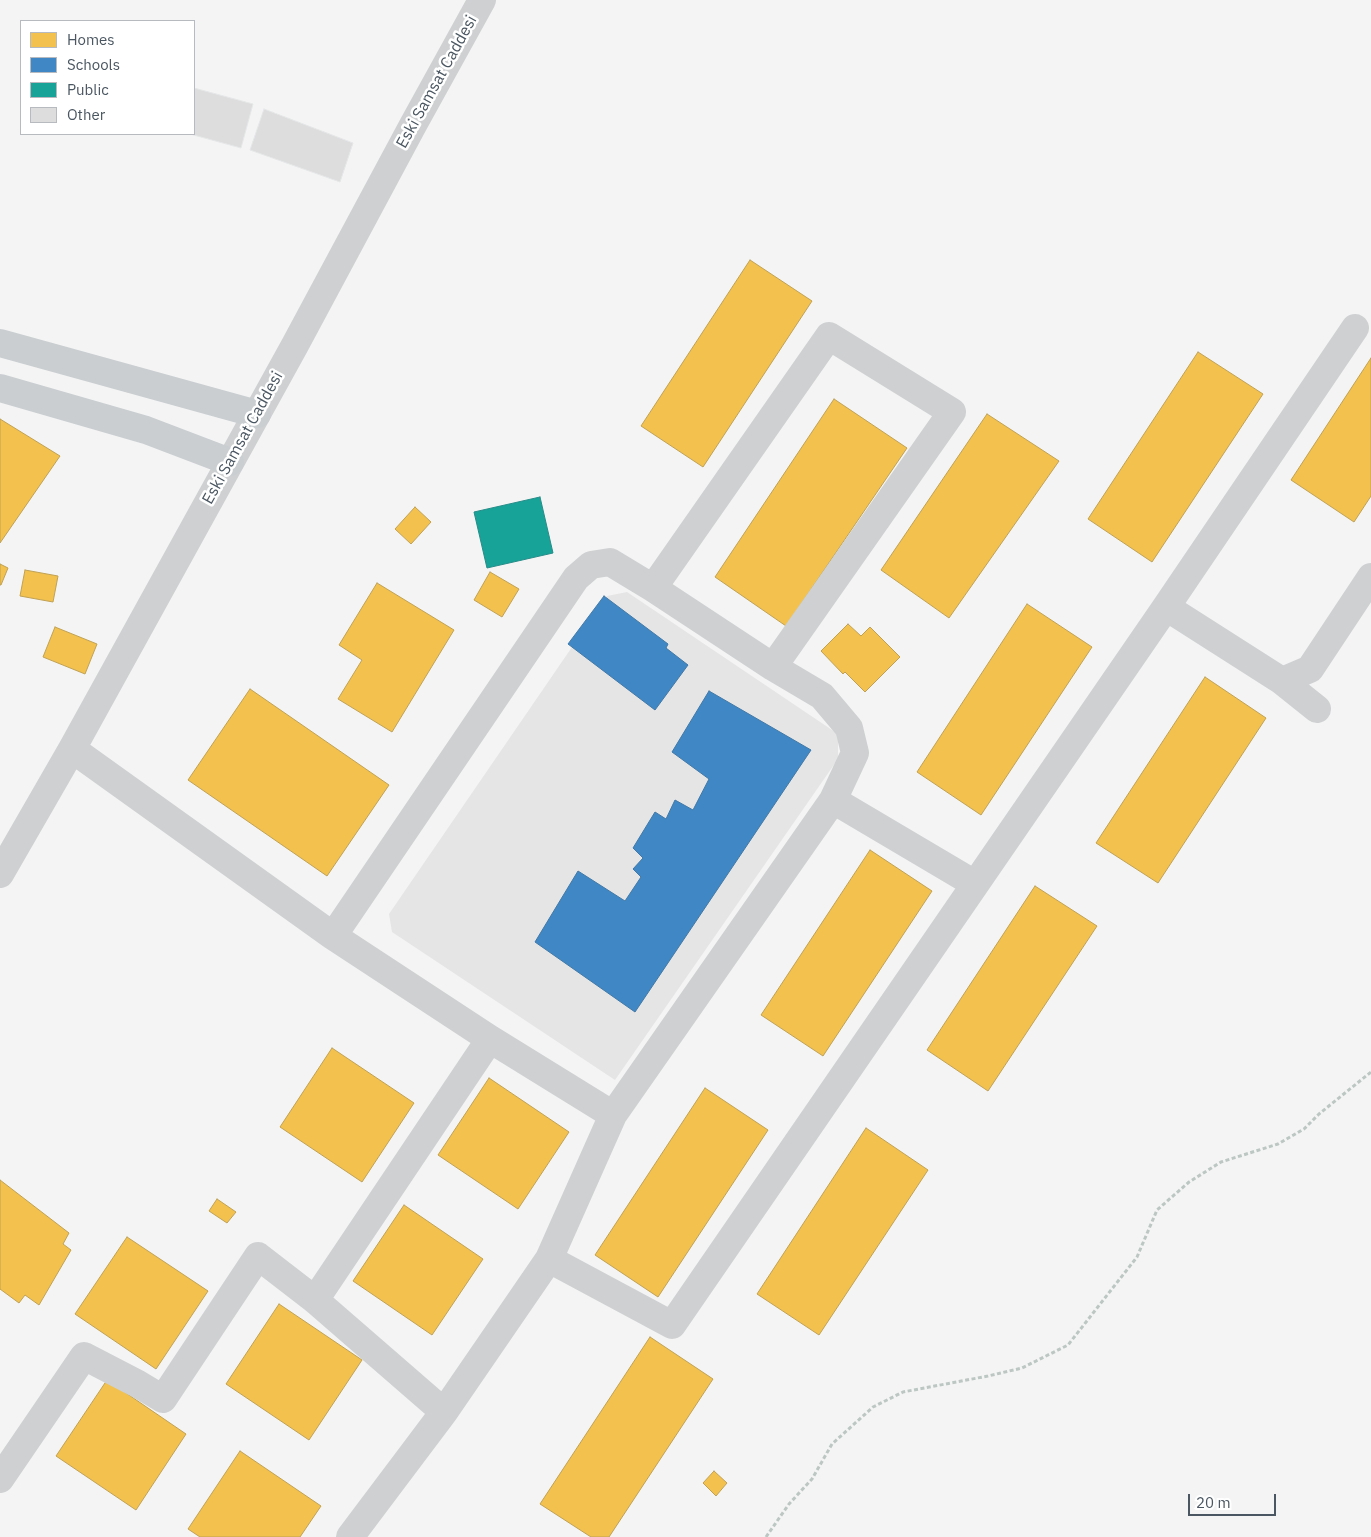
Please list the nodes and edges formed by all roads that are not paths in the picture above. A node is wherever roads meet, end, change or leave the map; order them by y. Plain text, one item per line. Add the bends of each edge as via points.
1 (482, 0) edge
2 (1355, 328) dead end
3 (0, 343) edge
4 (0, 388) edge
5 (257, 414) junction
6 (230, 462) junction
7 (1371, 577) edge
8 (654, 588) junction
9 (1166, 607) junction
10 (772, 667) junction
11 (1282, 681) junction
12 (1317, 709) dead end
13 (72, 749) junction
14 (833, 800) junction
15 (0, 874) edge
16 (975, 884) junction
17 (333, 936) junction
18 (490, 1038) junction
19 (613, 1116) junction
20 (549, 1259) junction
21 (314, 1300) junction
22 (444, 1412) junction
23 (0, 1479) edge
24 (350, 1537) edge

1 - 5 street, Eski Samsat Caddesi
2 - 9 street
3 - 5 main road
4 - 6 main road via 146,430
5 - 6 street, Eski Samsat Caddesi
6 - 13 street, Eski Samsat Caddesi
7 - 11 street via 1310,669
8 - 10 street
8 - 10 street via 829,336 952,412
8 - 17 street via 610,562 590,565 576,578
9 - 11 street
9 - 16 street
10 - 14 street via 822,696 849,728 855,753
11 - 12 street
13 - 15 street, Eski Samsat Caddesi
13 - 17 street
14 - 16 street
14 - 19 street
16 - 20 street via 672,1326
17 - 18 street
18 - 19 street
18 - 21 street
19 - 20 street
20 - 22 street
21 - 22 street
21 - 23 street via 258,1256 163,1399 84,1356
22 - 24 street

